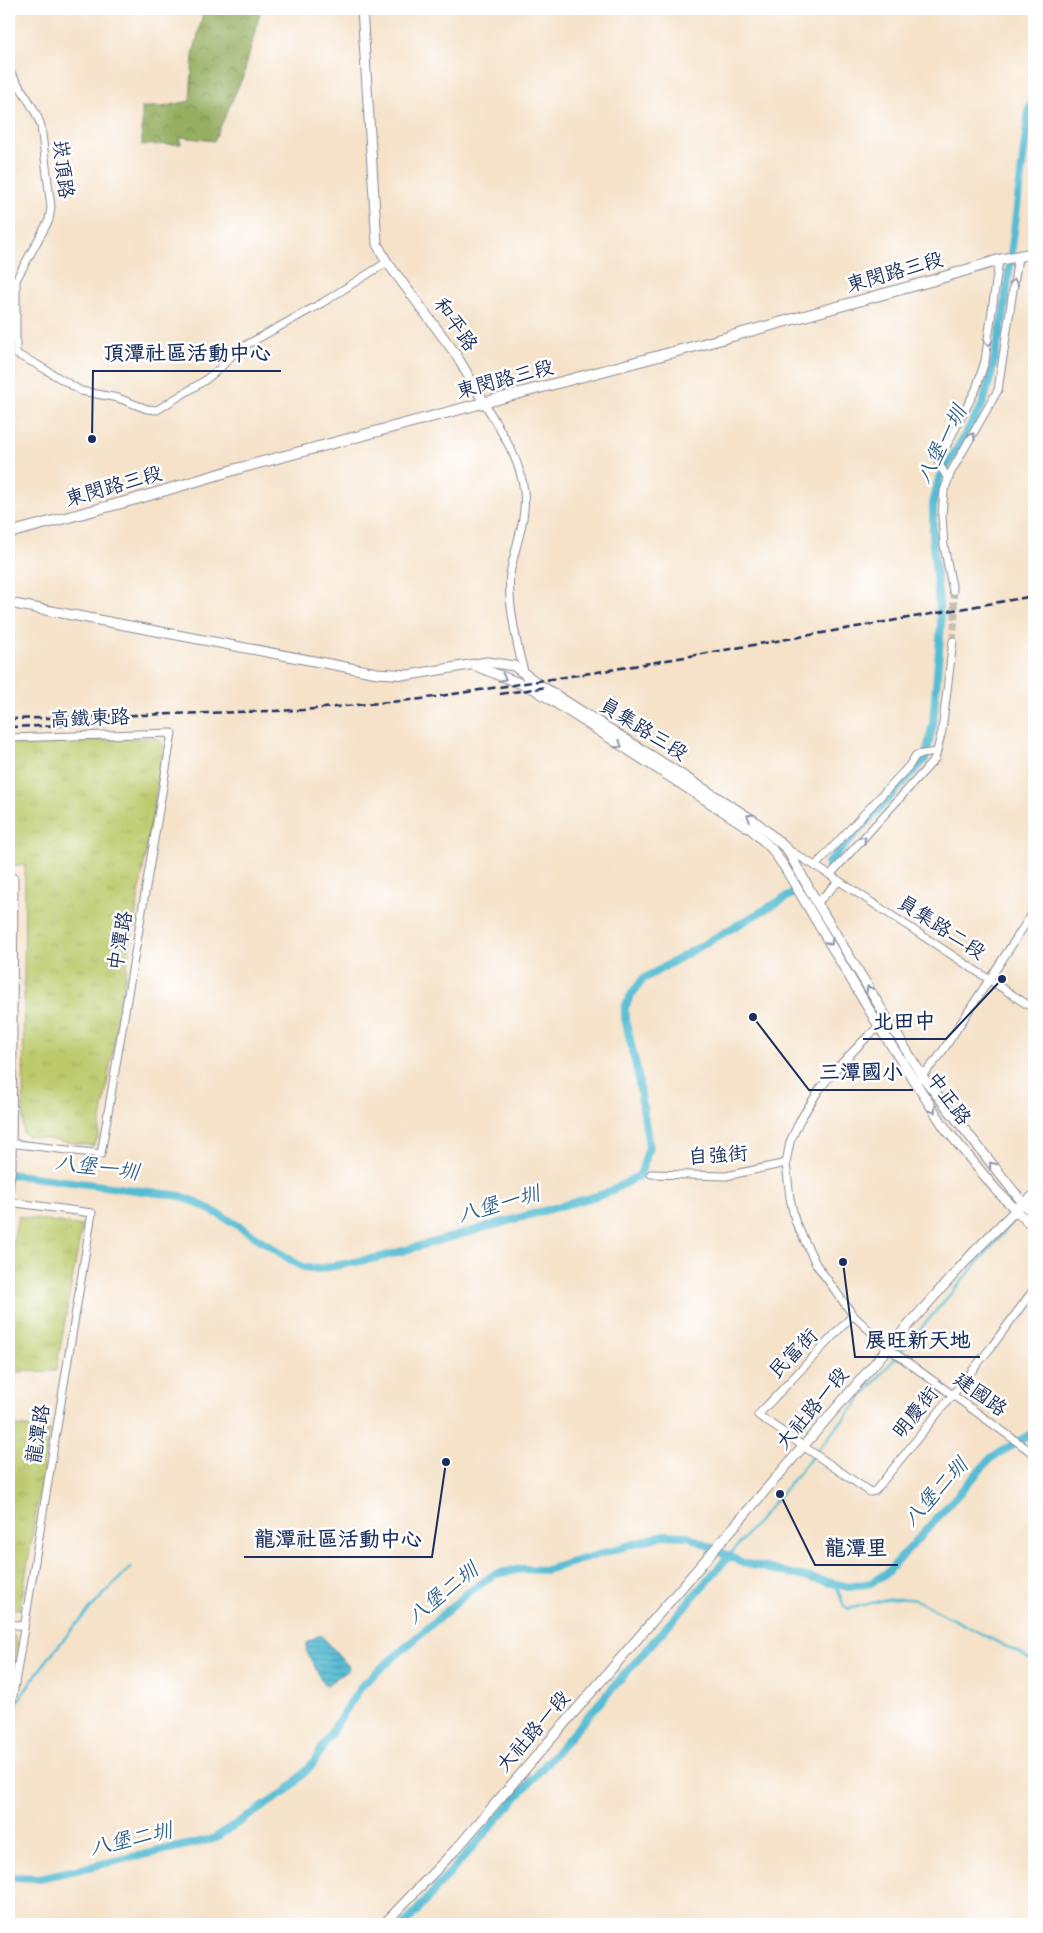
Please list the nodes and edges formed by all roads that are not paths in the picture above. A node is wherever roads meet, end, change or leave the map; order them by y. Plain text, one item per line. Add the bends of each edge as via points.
1 (362, 9) edge
2 (9, 70) edge
3 (1034, 253) edge
4 (1009, 259) junction
5 (387, 262) junction
6 (485, 404) junction
7 (948, 479) junction
8 (9, 533) edge
9 (953, 591) tunnel mouth
10 (9, 603) edge
11 (953, 640) tunnel mouth
12 (473, 665) junction
13 (523, 672) junction
14 (532, 688) junction
15 (172, 733) joint
16 (9, 738) edge
17 (936, 752) junction
18 (752, 830) junction
19 (787, 849) junction
20 (815, 866) junction
21 (9, 875) edge
22 (830, 875) junction
23 (797, 878) junction
24 (839, 881) junction
25 (817, 903) junction
26 (1034, 911) edge
27 (989, 978) junction
28 (1034, 1009) edge
29 (888, 1020) junction
30 (880, 1028) junction
31 (922, 1076) junction
32 (914, 1082) junction
33 (10, 1143) edge
34 (786, 1163) junction
35 (651, 1174) dead end
36 (9, 1190) edge
37 (1034, 1194) edge
38 (9, 1202) edge
39 (1023, 1203) junction
40 (1015, 1210) junction
41 (1034, 1214) edge
42 (1034, 1228) edge
43 (1034, 1289) edge
44 (853, 1316) junction
45 (888, 1348) junction
46 (952, 1394) junction
47 (804, 1447) junction
48 (1034, 1454) edge
49 (9, 1624) edge
50 (24, 1626) junction
51 (9, 1720) edge
52 (384, 1924) edge

1 - 5 street, 和平路 via 377,244
2 - 5 street, 崁頂路 via 38,114 51,207 49,220 16,280 16,354 81,391 157,410 204,381 237,350
3 - 4 main road, 東閔路三段
4 - 6 main road, 東閔路三段
7 -> 4 street via 998,390
4 -> 7 street via 976,389 938,462
5 - 6 street, 和平路 via 455,353
6 - 8 main road, 東閔路三段
6 - 13 street, 和平路 via 518,463 524,491 524,514 510,575 511,606
7 - 9 street via 942,516
10 - 12 street, 員集路三段 via 377,673 409,675
11 - 17 street via 942,732
12 - 13 street, 員集路三段 via 487,662 514,666
12 -> 14 street, 員集路三段
13 - 14 street, 和平路
19 -> 13 street, 員集路三段 via 756,822 540,686
14 -> 18 street, 員集路三段
15 - 16 street, 高鐵東路
15 - 33 street, 中潭路 via 101,1154
17 - 20 street via 916,755
22 -> 17 street via 898,801 935,758
18 - 19 street
18 - 23 street
19 - 20 street
19 - 23 street
20 - 22 street, 員集路二段
21 - 33 street via 14,878
22 - 24 street, 員集路二段
23 - 25 street, 中正路
23 -> 30 street, 中正路 via 805,900
24 - 25 street
24 - 27 street, 員集路二段
29 -> 25 street, 中正路
26 - 27 street
27 - 28 street, 員集路二段
27 - 31 street via 938,1058
29 - 30 street, 建國路
29 - 31 street, 中正路
30 - 32 street, 中正路
30 - 34 street, 建國路 via 869,1034 819,1090 790,1142
31 - 32 street
39 -> 31 street, 中正路
32 -> 40 street, 中正路 via 945,1128
33 - 36 street
34 - 35 street, 自強街 via 726,1176
34 - 44 street, 建國路 via 791,1206 804,1243
37 - 39 street, 大社路一段
38 - 50 street, 龍潭路 via 92,1213
39 - 40 street, 大社路一段
39 - 41 street, 中正路
40 - 42 street, 中正路
40 - 45 street, 大社路一段
43 - 46 street, 明慶街
44 - 45 street, 建國路
44 - 47 street, 民富街 via 758,1415
45 - 46 street, 建國路
45 - 47 street, 大社路一段
46 - 47 street, 明慶街 via 875,1491 870,1492
46 - 48 street, 建國路
47 - 52 street, 大社路一段 via 458,1847
49 - 50 street
50 - 51 street, 龍潭路

